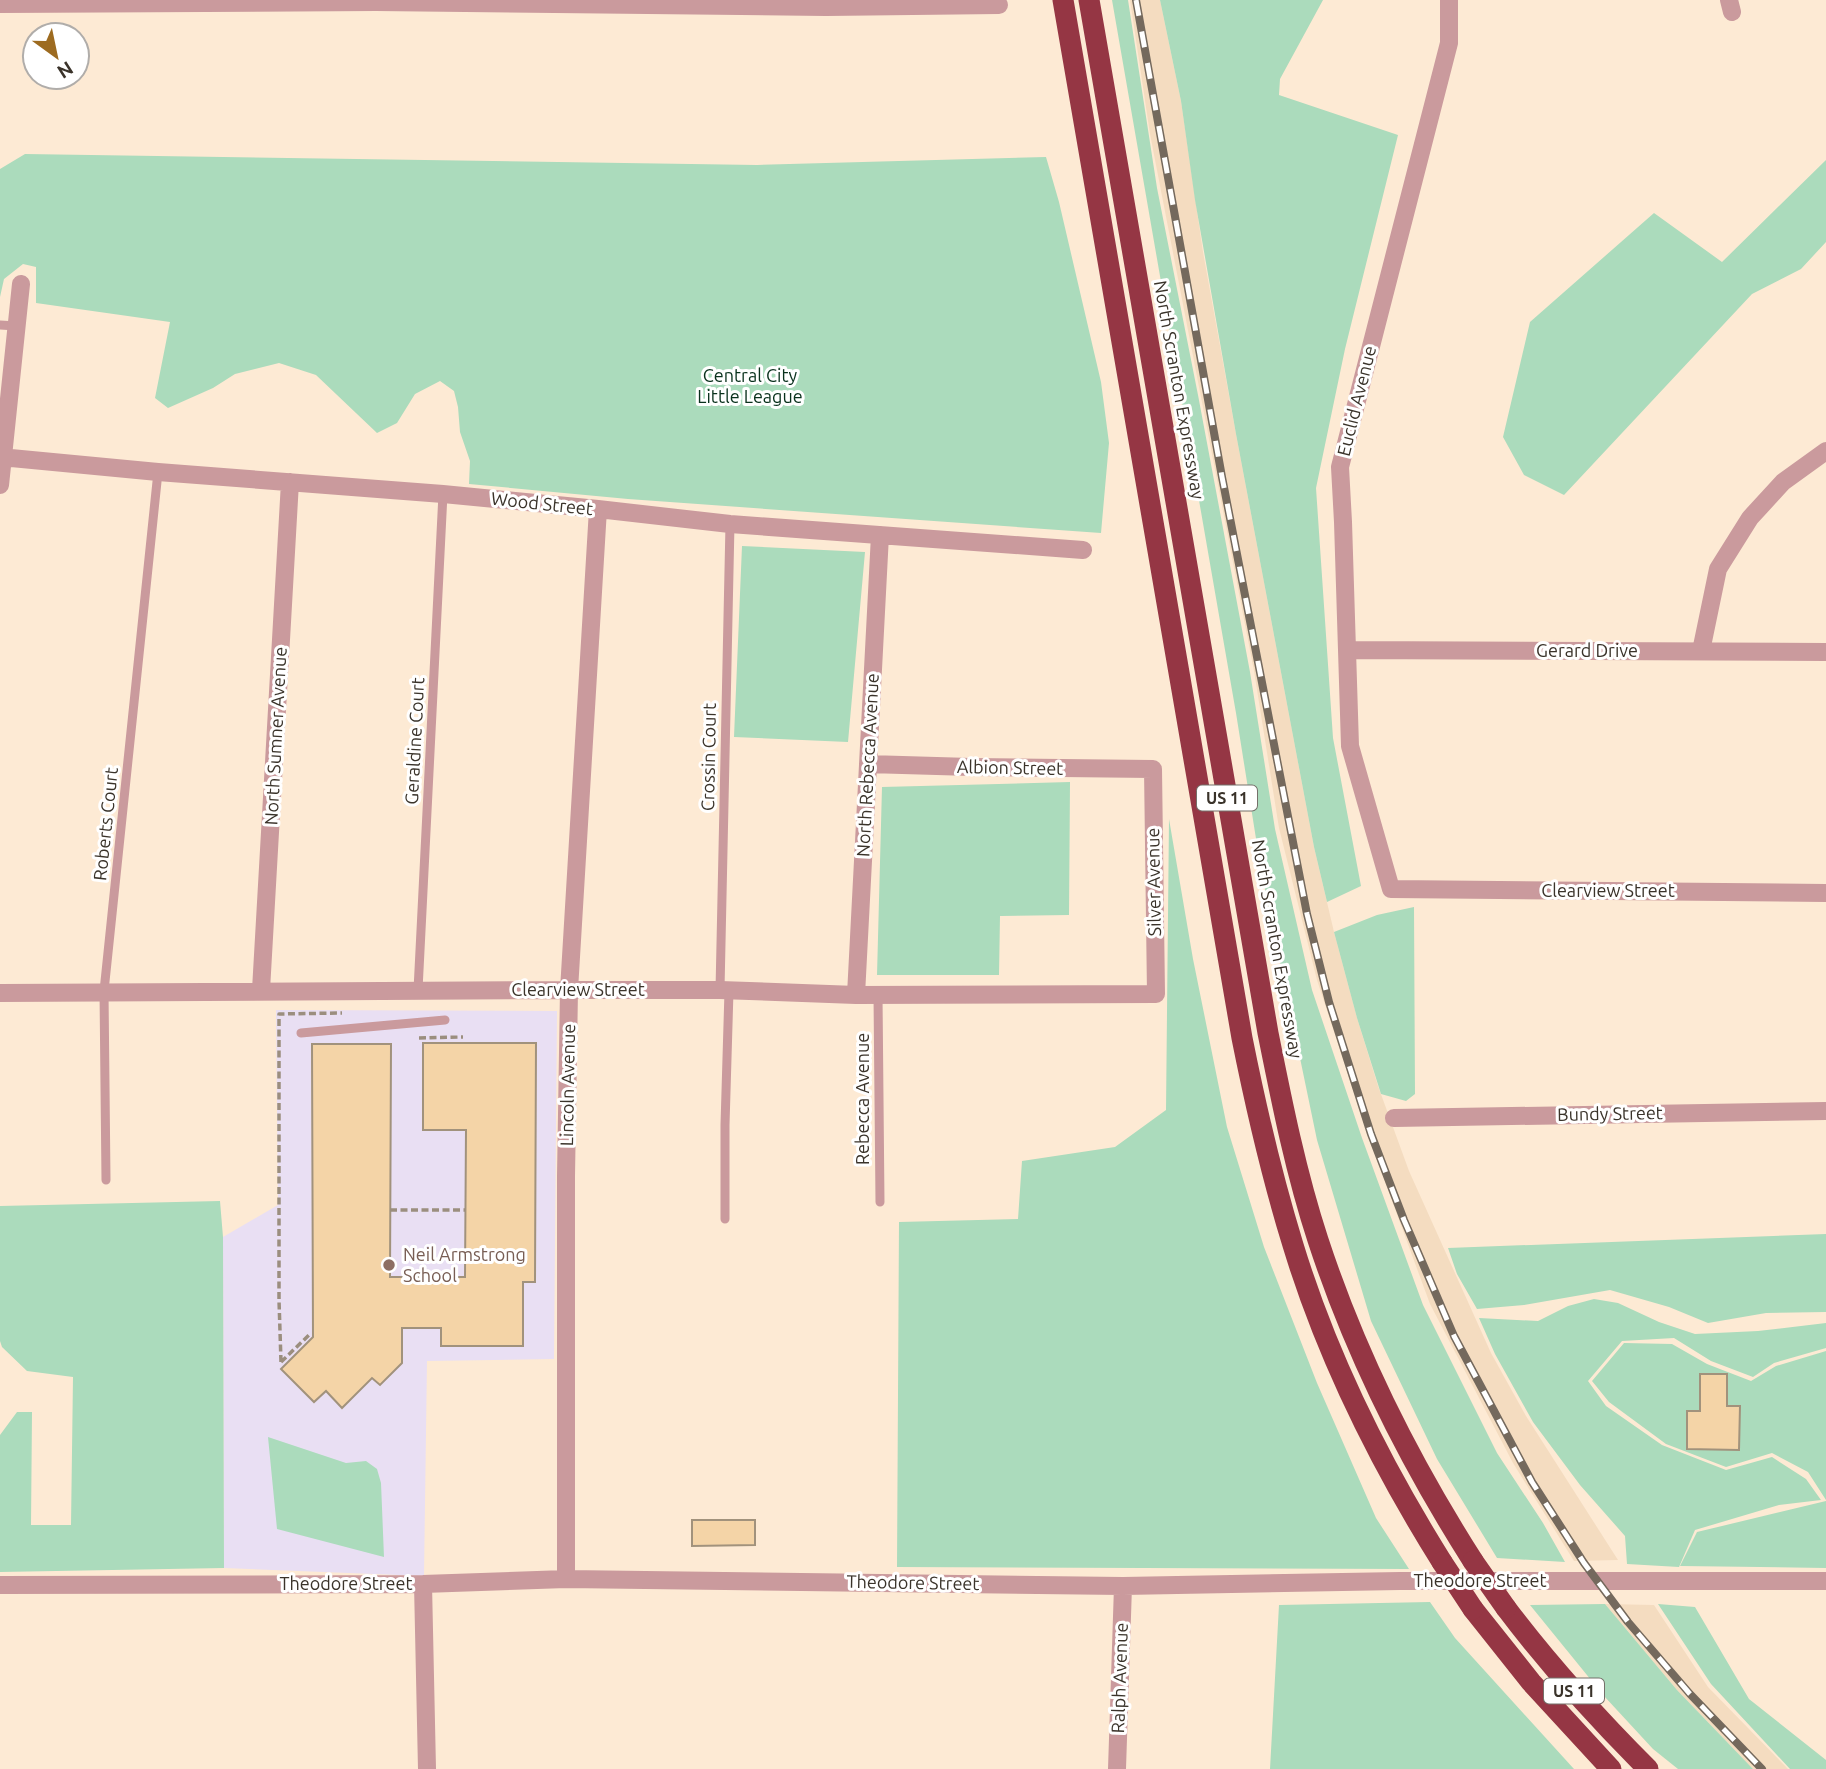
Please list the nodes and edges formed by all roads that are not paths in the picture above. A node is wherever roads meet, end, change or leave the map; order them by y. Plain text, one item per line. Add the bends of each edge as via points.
1 (1063, 0) edge
2 (1089, 0) edge
3 (1449, 0) edge
4 (376, 1) edge
5 (0, 4) edge
6 (999, 5) dead end
7 (21, 284) dead end
8 (8, 326) edge
9 (1826, 451) edge
10 (1, 457) edge
11 (158, 472) junction
12 (290, 482) junction
13 (0, 485) edge
14 (443, 494) junction
15 (598, 509) junction
16 (730, 524) junction
17 (880, 534) junction
18 (1083, 550) dead end
19 (1347, 650) junction
20 (1701, 651) junction
21 (1826, 652) edge
22 (868, 764) junction
23 (1153, 769) joint
24 (1391, 890) joint
25 (1826, 893) edge
26 (569, 989) junction
27 (261, 990) junction
28 (418, 990) junction
29 (724, 990) junction
30 (104, 991) junction
31 (0, 993) edge
32 (856, 995) junction
33 (878, 995) junction
34 (1156, 995) joint
35 (446, 1020) dead end
36 (301, 1033) dead end
37 (1826, 1111) edge
38 (1394, 1118) dead end
39 (106, 1180) dead end
40 (880, 1202) dead end
41 (724, 1219) dead end
42 (566, 1579) junction
43 (1826, 1581) edge
44 (423, 1584) junction
45 (0, 1585) edge
46 (1123, 1586) junction
47 (427, 1769) edge
48 (1117, 1769) edge
49 (1611, 1769) edge
50 (1648, 1769) edge

1 - 49 highway, US 11, bridge via 1242,1038 1293,1247 1349,1392 1390,1475 1442,1562 1531,1682
2 - 50 highway, North Scranton Expressway / US 11, bridge via 1268,1033 1290,1139 1318,1239 1363,1359 1445,1518 1532,1643
3 - 19 street, Euclid Avenue via 1449,43 1340,467
4 - 5 street
4 - 6 street
7 - 8 street
8 - 10 street
9 - 20 street via 1783,482 1751,518 1718,569
10 - 11 street, Wood Street
10 - 13 street
11 - 12 street, Wood Street
11 - 30 lane, Roberts Court
12 - 14 street, Wood Street
12 - 27 street, North Sumner Avenue
14 - 15 street, Wood Street
14 - 28 lane, Geraldine Court
15 - 16 street, Wood Street
15 - 26 street, Lincoln Avenue
16 - 17 street, Wood Street
16 - 29 lane, Crossin Court
17 - 18 street, Wood Street
17 - 22 street, North Rebecca Avenue
19 - 20 street, Gerard Drive
19 - 24 street, Euclid Avenue via 1350,746
20 - 21 street, Gerard Drive
22 - 23 street, Albion Street
22 - 32 street, North Rebecca Avenue
23 - 34 street, Silver Avenue
24 - 25 street, Clearview Street
26 - 28 street, Clearview Street
26 - 29 street, Clearview Street
26 - 42 street, Lincoln Avenue
27 - 28 street, Clearview Street
27 - 30 street, Clearview Street
29 - 32 street, Clearview Street
29 - 41 lane, Crossin Court
30 - 31 street, Clearview Street
30 - 39 lane, Roberts Court
32 - 33 street, Clearview Street
33 - 34 street, Clearview Street
33 - 40 lane, Rebecca Avenue
35 - 36 lane
37 - 38 street, Bundy Street
42 - 44 street, Theodore Street
42 - 46 street, Theodore Street
43 - 46 street, Theodore Street
44 - 45 street, Theodore Street
44 - 47 street
46 - 48 street, Ralph Avenue

